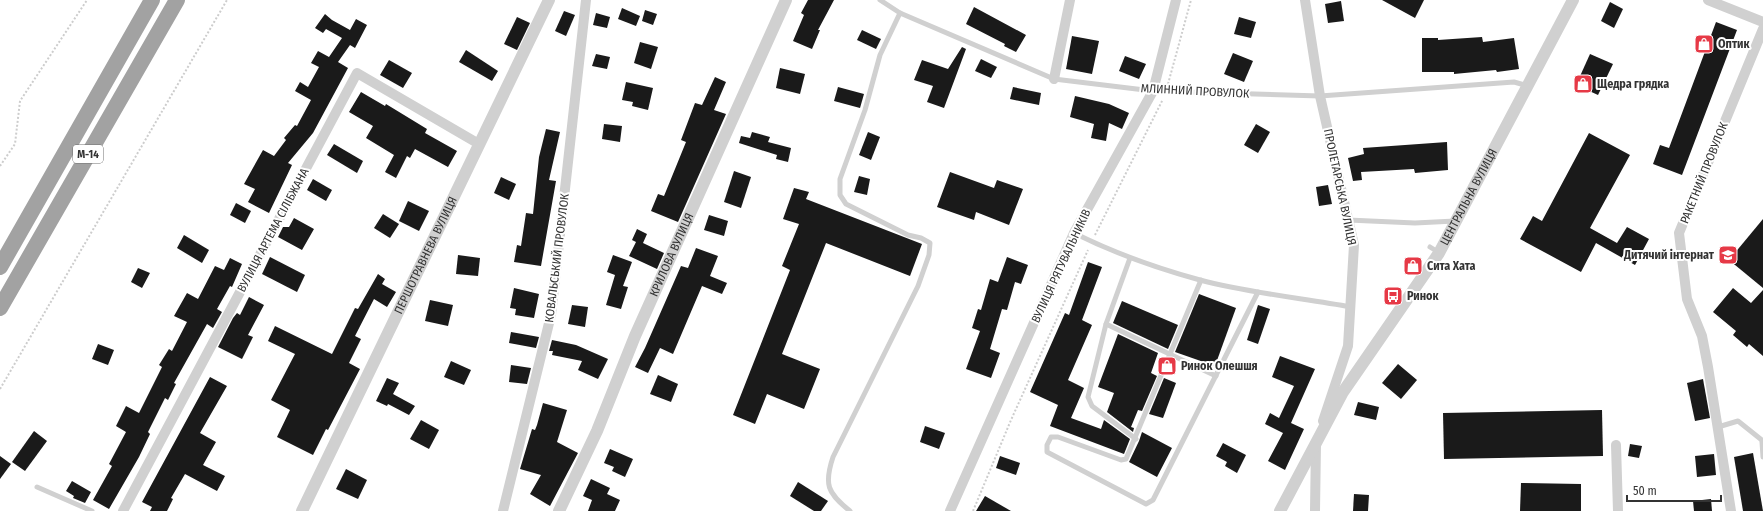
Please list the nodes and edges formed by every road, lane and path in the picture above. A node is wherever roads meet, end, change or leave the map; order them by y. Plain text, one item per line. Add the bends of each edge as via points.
1 (87, 0) edge
2 (152, 0) edge
3 (177, 0) edge
4 (227, 0) edge
5 (549, 0) edge
6 (586, 0) edge
7 (786, 0) edge
8 (880, 0) edge
9 (1070, 0) edge
10 (1176, 0) edge
11 (1191, 0) edge
12 (1305, 0) edge
13 (1573, 0) edge
14 (1708, 0) edge
15 (900, 13) junction
16 (1763, 22) edge
17 (1763, 29) edge
18 (1054, 79) junction
19 (1528, 86) junction
20 (1153, 91) junction
21 (1166, 91) junction
22 (1320, 96) junction
23 (479, 144) junction
24 (0, 166) edge
25 (1348, 220) junction
26 (1456, 221) junction
27 (1074, 233) junction
28 (1092, 242) junction
29 (1130, 258) junction
30 (0, 267) edge
31 (1201, 280) junction
32 (1258, 292) junction
33 (1351, 307) junction
34 (0, 308) edge
35 (1106, 324) junction
36 (1169, 352) junction
37 (1216, 376) junction
38 (0, 389) edge
39 (1718, 427) junction
40 (1136, 439) junction
41 (1763, 441) edge
42 (1316, 442) junction
43 (1616, 445) dead end
44 (1763, 457) edge
45 (37, 487) dead end
46 (92, 511) edge
47 (123, 511) edge
48 (302, 511) edge
49 (502, 511) edge
50 (559, 511) edge
51 (850, 511) edge
52 (950, 511) edge
53 (973, 511) edge
54 (1280, 511) edge
55 (1315, 511) edge
56 (1618, 511) edge
57 (1731, 511) edge

1 - 24 path via 20,101 15,144
2 - 30 highway, М-14
3 - 34 highway, М-14
4 - 38 path
5 - 23 street, ПЕРШОТРАВНЕВА ВУЛИЦЯ
6 - 49 street, КОВАЛЬСЬКИЙ ПРОВУЛОК via 551,315
7 - 50 street, КРИЛОВА ВУЛИЦЯ via 635,336 597,431
8 - 15 lane, МЛИННИЙ ПРОВУЛОК
9 - 18 street
10 - 20 street, ВУЛИЦЯ РЯТУВАЛЬНИКІВ
11 - 21 path
12 - 22 street, ПРОЛЕТАРСЬКА ВУЛИЦЯ
13 - 19 street, ЦЕНТРАЛЬНА ВУЛИЦЯ
14 - 16 street
15 - 18 lane, МЛИННИЙ ПРОВУЛОК
15 - 51 lane via 880,55 865,110 840,179 840,195 846,204 930,244 929,255 918,286 833,457 827,474 834,497
17 - 39 street, РАКЕТНИЙ ПРОВУЛОК via 1679,233 1687,299 1702,336
18 - 20 lane, МЛИННИЙ ПРОВУЛОК
19 - 22 lane, МЛИННИЙ ПРОВУЛОК via 1514,82
19 - 26 street, ЦЕНТРАЛЬНА ВУЛИЦЯ
20 - 21 lane, МЛИННИЙ ПРОВУЛОК
20 - 27 street, ВУЛИЦЯ РЯТУВАЛЬНИКІВ
21 - 22 lane, МЛИННИЙ ПРОВУЛОК
21 - 28 path via 1162,104
22 - 25 street, ПРОЛЕТАРСЬКА ВУЛИЦЯ
23 - 47 street, ВУЛИЦЯ АРТЕМА СІЛІБЖАНА via 357,73
23 - 48 street, ПЕРШОТРАВНЕВА ВУЛИЦЯ
25 - 26 lane via 1415,223
25 - 33 street, ПРОЛЕТАРСЬКА ВУЛИЦЯ via 1354,245
26 - 42 street, ЦЕНТРАЛЬНА ВУЛИЦЯ via 1343,392
27 - 28 lane
27 - 52 street, ВУЛИЦЯ РЯТУВАЛЬНИКІВ
28 - 29 lane
28 - 53 path via 1011,420
29 - 31 lane
29 - 35 lane
31 - 32 lane
31 - 36 lane
32 - 33 lane
32 - 37 lane
33 - 42 street, ПРОЛЕТАРСЬКА ВУЛИЦЯ via 1348,346
35 - 36 lane
35 - 40 lane via 1088,397 1092,406
36 - 37 lane
36 - 40 lane
37 - 40 lane via 1153,500 1146,504 1048,452 1047,445 1051,437 1058,437 1121,460 1126,459
39 - 41 lane via 1738,421
39 - 57 street, РАКЕТНИЙ ПРОВУЛОК
41 - 44 lane
42 - 54 street, ЦЕНТРАЛЬНА ВУЛИЦЯ
42 - 55 street, ПРОЛЕТАРСЬКА ВУЛИЦЯ
43 - 56 street
45 - 46 lane

